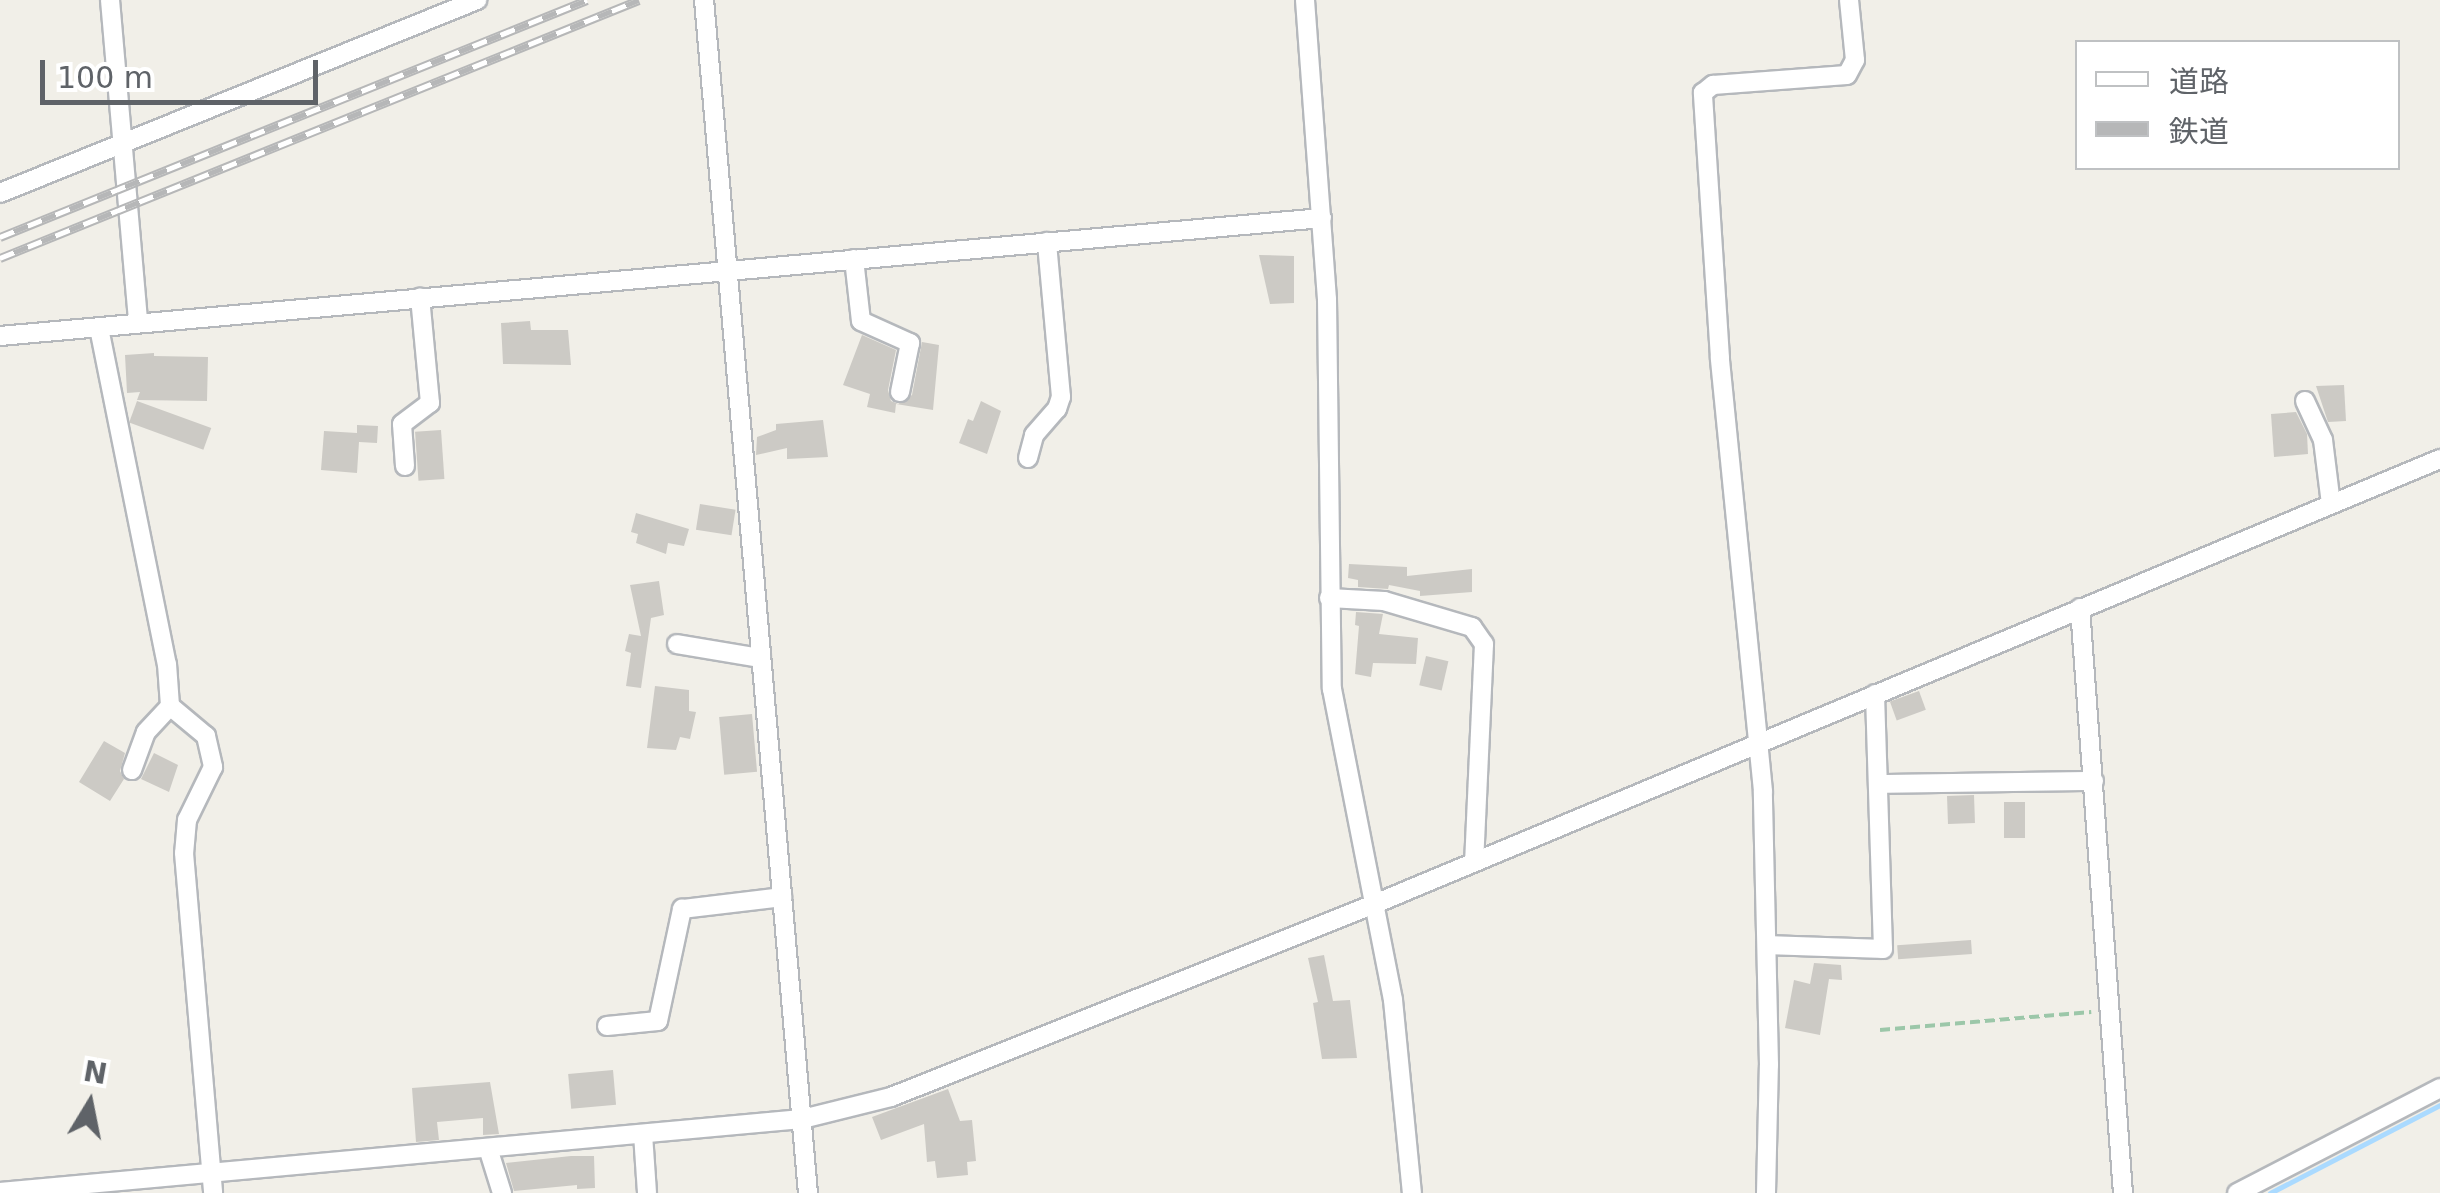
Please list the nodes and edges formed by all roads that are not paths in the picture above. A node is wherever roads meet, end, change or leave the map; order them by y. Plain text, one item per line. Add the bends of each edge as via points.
1 (110, 0) edge
2 (477, 0) edge
3 (704, 0) edge
4 (1305, 0) edge
5 (1849, 0) edge
6 (123, 144) junction
7 (0, 193) edge
8 (1322, 218) junction
9 (1047, 242) junction
10 (854, 259) junction
11 (726, 270) junction
12 (420, 297) junction
13 (138, 321) junction
14 (99, 328) junction
15 (0, 336) edge
16 (900, 392) dead end
17 (2305, 401) dead end
18 (1028, 458) dead end
19 (2440, 459) edge
20 (405, 466) dead end
21 (2331, 504) junction
22 (1329, 598) junction
23 (2080, 608) junction
24 (677, 644) dead end
25 (761, 658) junction
26 (1875, 694) junction
27 (170, 706) junction
28 (1758, 745) junction
29 (132, 770) dead end
30 (2094, 780) junction
31 (1878, 784) junction
32 (1474, 862) junction
33 (782, 897) junction
34 (1377, 903) junction
35 (1766, 944) junction
36 (607, 1026) dead end
37 (2440, 1088) edge
38 (802, 1119) junction
39 (643, 1134) junction
40 (488, 1148) junction
41 (212, 1173) junction
42 (0, 1192) edge
43 (213, 1193) edge
44 (502, 1193) edge
45 (647, 1193) edge
46 (808, 1193) edge
47 (1412, 1193) edge
48 (1766, 1193) edge
49 (2123, 1193) edge
50 (2237, 1193) edge

1 - 6 street
2 - 6 street
3 - 11 street
4 - 8 street
5 - 28 street via 1854,60 1847,76 1713,85 1703,93 1720,358
6 - 7 street
6 - 13 street
8 - 9 street
8 - 22 street
9 - 10 street
9 - 18 street via 1061,396 1034,435
10 - 11 street
10 - 16 street via 861,321 910,343
11 - 12 street
11 - 25 street
12 - 13 street
12 - 20 street via 430,403 402,424
13 - 14 street
14 - 15 street
14 - 27 street
17 - 21 street via 2323,440
19 - 21 street
21 - 23 street
22 - 32 street via 1384,601 1472,627 1484,644
22 - 34 street via 1332,689
23 - 26 street
23 - 30 street
24 - 25 street
25 - 33 street
26 - 28 street
26 - 31 street
27 - 29 street via 146,732
27 - 41 street via 206,736 213,767 187,820 184,852
28 - 32 street
28 - 35 street
30 - 31 street
30 - 49 street
31 - 35 street via 1883,949
32 - 34 street
33 - 36 street via 682,909 658,1022
33 - 38 street
34 - 38 street via 892,1097
34 - 47 street
35 - 48 street
37 - 50 street
38 - 39 street
38 - 46 street
39 - 40 street
39 - 45 street
40 - 41 street
40 - 44 street
41 - 42 street
41 - 43 street

